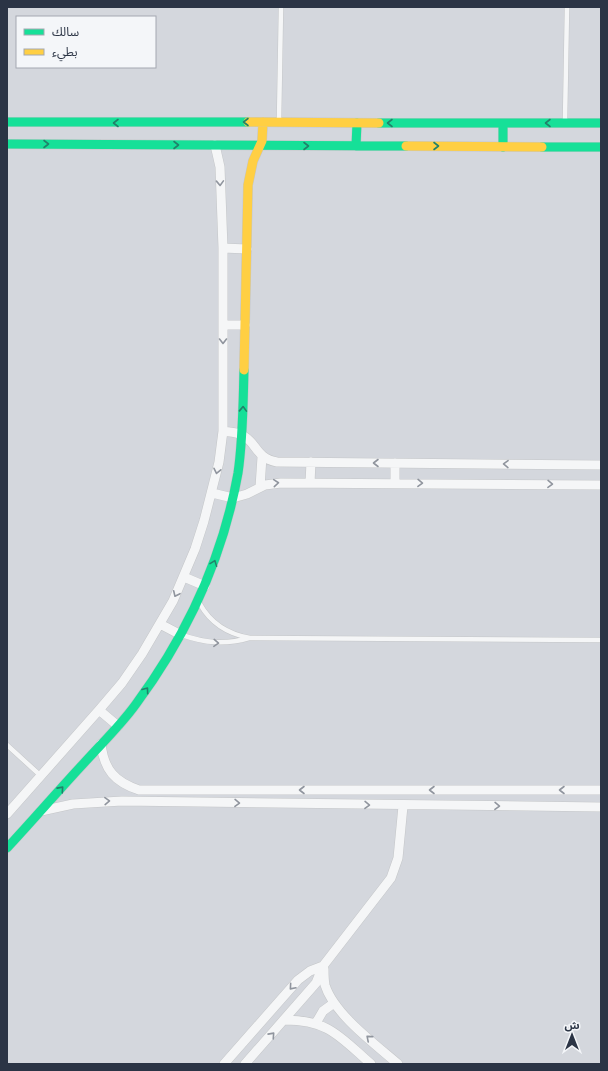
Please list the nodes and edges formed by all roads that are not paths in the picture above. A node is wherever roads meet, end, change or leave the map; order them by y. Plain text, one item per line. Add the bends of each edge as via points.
1 (281, 7) edge
2 (567, 7) edge
3 (7, 122) edge
4 (263, 122) junction
5 (279, 122) junction
6 (357, 122) junction
7 (503, 122) junction
8 (565, 122) junction
9 (601, 123) edge
10 (215, 134) junction
11 (7, 144) edge
12 (261, 145) junction
13 (356, 146) junction
14 (503, 147) junction
15 (601, 147) edge
16 (223, 248) junction
17 (246, 249) junction
18 (223, 324) junction
19 (245, 325) junction
20 (223, 431) junction
21 (242, 434) junction
22 (262, 457) junction
23 (311, 462) junction
24 (395, 463) junction
25 (601, 465) edge
26 (310, 483) junction
27 (395, 483) junction
28 (601, 485) edge
29 (260, 487) junction
30 (212, 493) junction
31 (233, 498) junction
32 (184, 577) junction
33 (205, 586) junction
34 (198, 601) junction
35 (160, 624) junction
36 (181, 635) junction
37 (250, 638) junction
38 (601, 640) edge
39 (99, 710) junction
40 (118, 726) junction
41 (101, 744) junction
42 (7, 745) edge
43 (41, 776) junction
44 (159, 790) junction
45 (335, 790) junction
46 (601, 790) edge
47 (159, 802) junction
48 (335, 804) junction
49 (403, 806) junction
50 (601, 807) edge
51 (41, 811) junction
52 (7, 814) edge
53 (7, 848) edge
54 (323, 966) junction
55 (334, 1003) junction
56 (285, 1020) junction
57 (316, 1023) junction
58 (224, 1064) edge
59 (246, 1064) edge
60 (371, 1064) edge
61 (398, 1064) edge

1 - 5 lane
2 - 8 lane
10 -> 3 street
4 - 5 street
4 -> 10 street
4 - 12 street
5 - 6 street
7 -> 6 street
6 - 13 street
8 -> 7 street
7 - 14 street
8 - 9 street
11 -> 10 street
10 - 12 street
10 -> 16 street via 220,166
12 -> 13 street
12 - 17 street via 253,161 248,181
13 -> 14 street
14 - 15 street
16 - 17 street
16 - 18 street
17 - 19 street
18 - 19 street
18 -> 20 street
21 -> 19 street
20 - 21 street
20 -> 30 street
21 - 22 street
21 - 31 street
22 - 23 street via 276,462
22 - 29 street
24 -> 23 street
23 - 26 street
25 -> 24 street
24 - 27 street
26 - 27 street
29 -> 26 street via 276,483
27 -> 28 street
29 - 31 street
30 - 31 street
30 - 32 street
33 -> 31 street
32 - 33 street
32 -> 35 street
33 - 34 street
34 - 36 street
34 - 37 lane via 214,623 231,633
35 - 36 street
35 - 39 street via 130,671
36 -> 37 lane via 194,640 223,643
40 -> 36 street via 151,684
37 - 38 lane
39 - 40 street
39 - 43 street
40 - 41 street
41 - 44 street via 106,765 119,782 139,790
51 -> 41 street
42 - 43 lane
43 - 52 street
45 -> 44 street
44 - 47 street
46 -> 45 street
45 - 48 street
47 -> 48 street
51 -> 47 street via 89,802
48 -> 49 street
49 -> 50 street
49 - 54 street via 398,858 391,878
51 - 53 street
54 - 55 street via 325,984
54 - 56 street via 316,983
54 -> 58 street via 298,980
55 - 57 street via 322,1011
61 -> 55 street via 341,1013
56 - 57 street
59 -> 56 street
57 - 60 street via 332,1030

